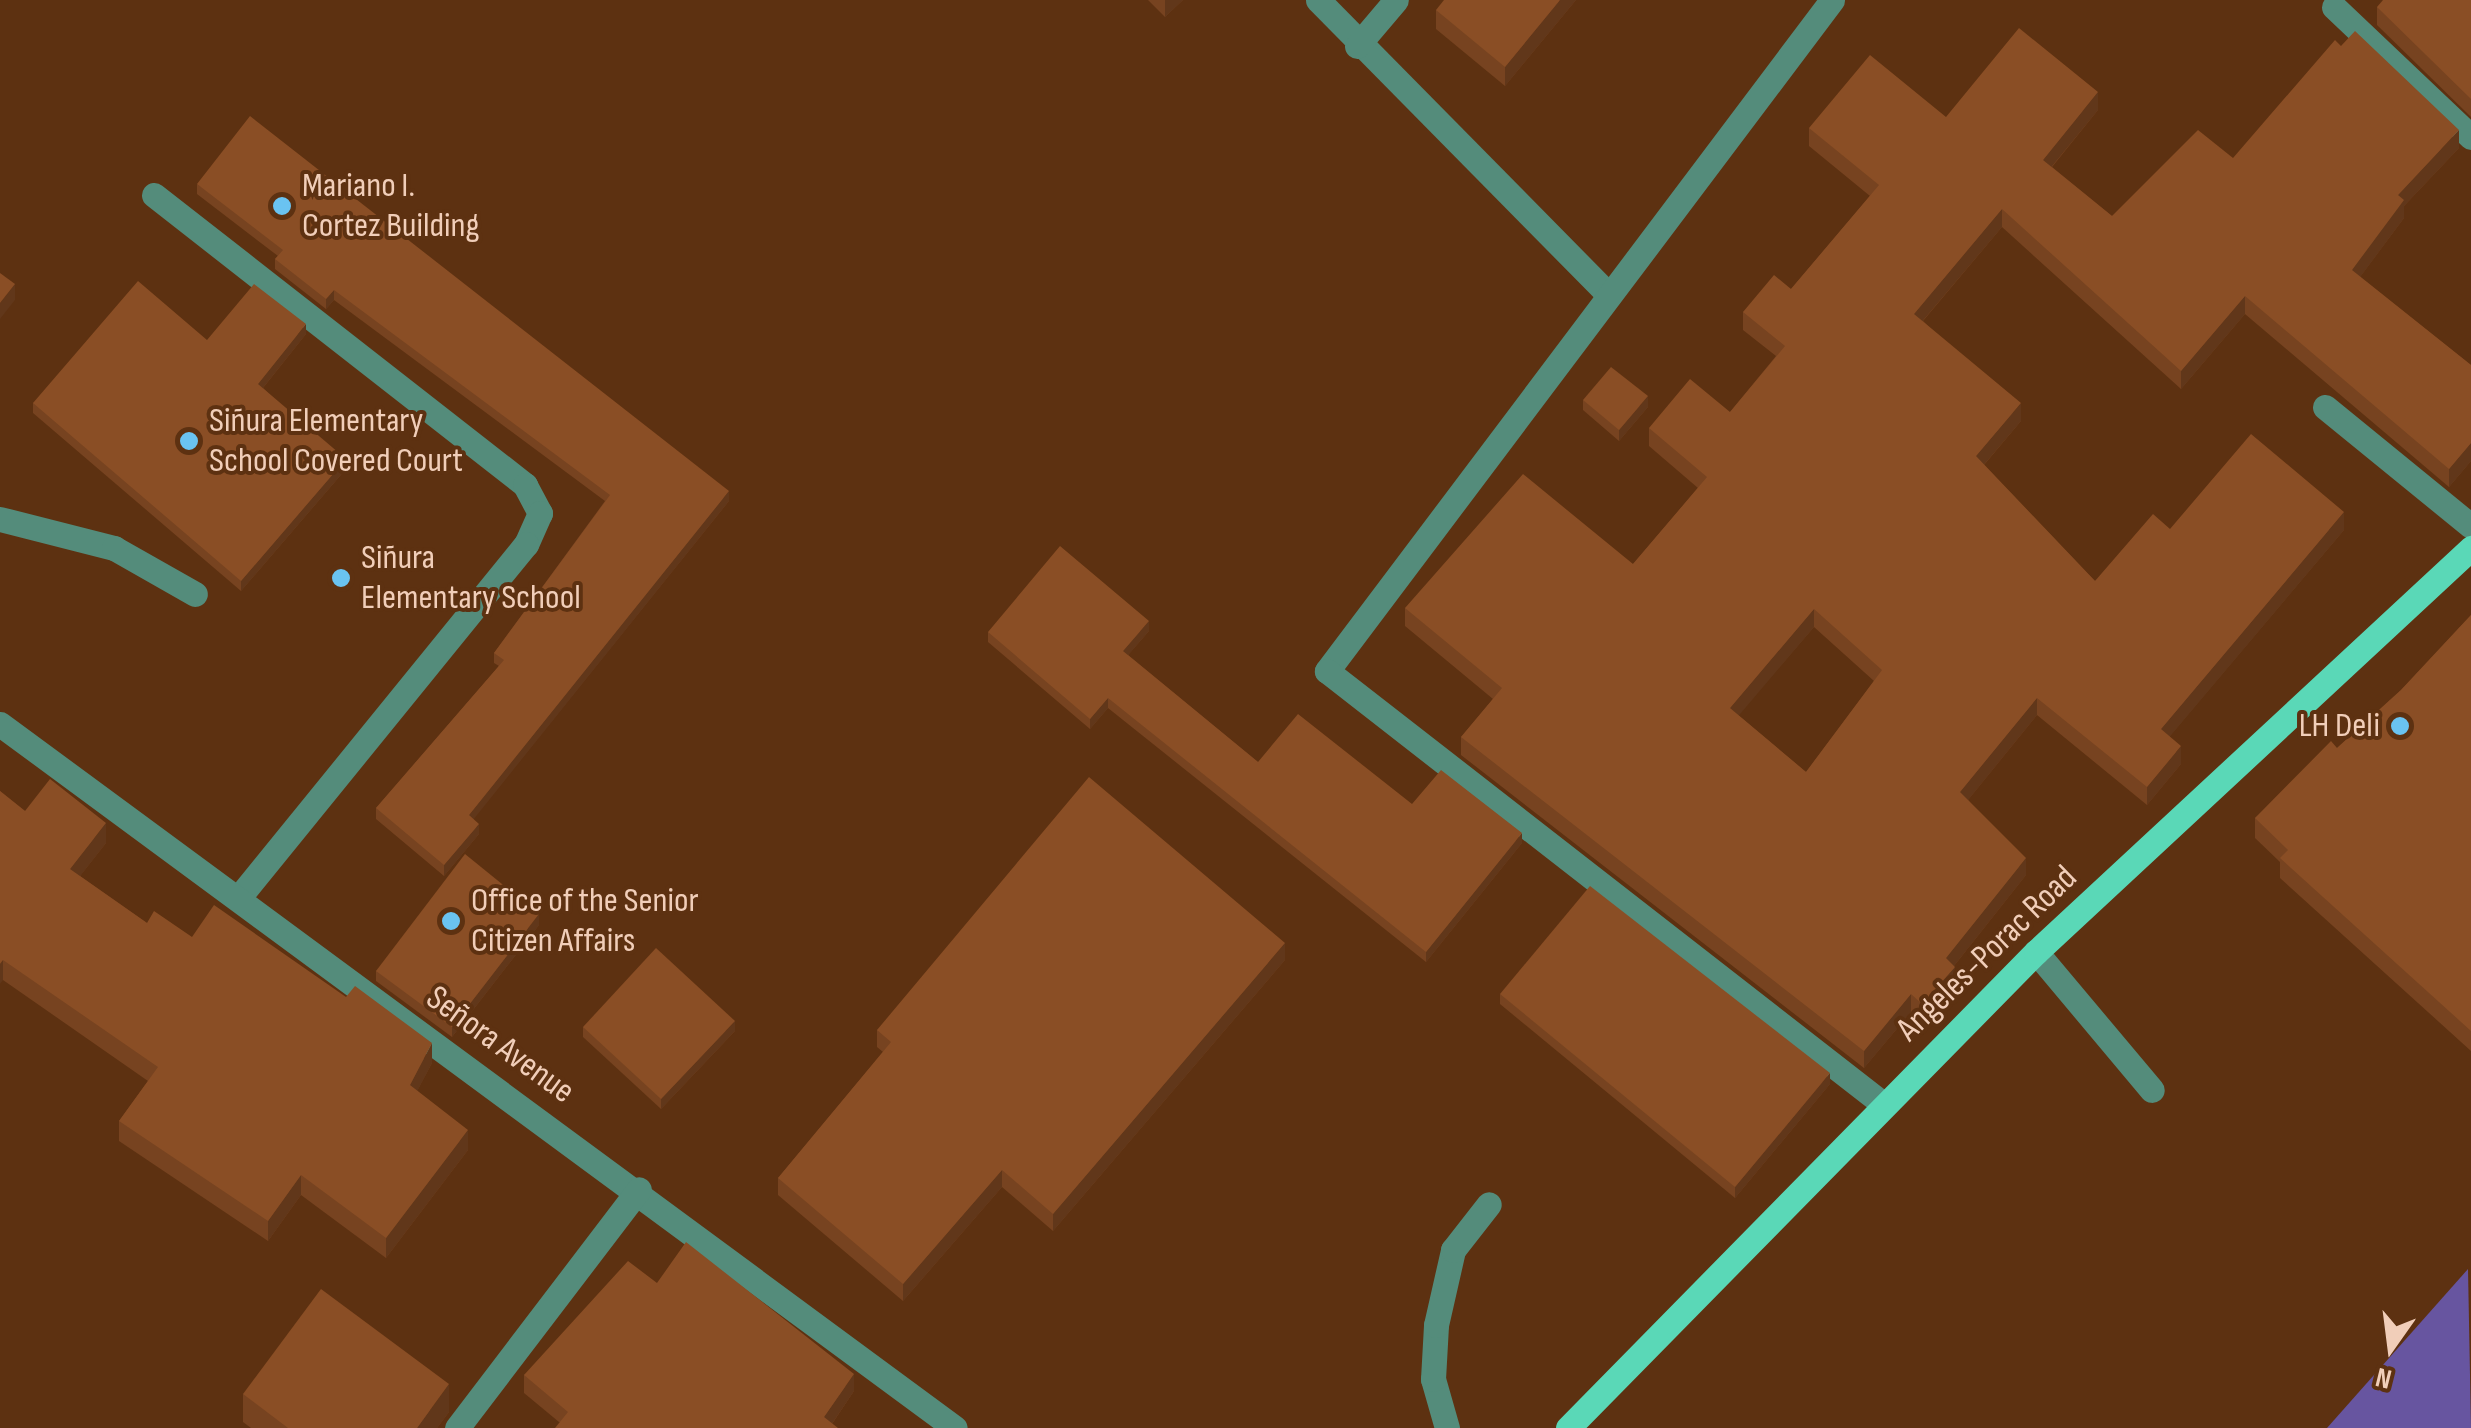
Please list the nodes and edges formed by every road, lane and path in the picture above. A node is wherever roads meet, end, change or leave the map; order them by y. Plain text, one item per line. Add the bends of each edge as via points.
1 (1318, 0) edge
2 (1396, 0) edge
3 (1832, 0) edge
4 (2334, 7) dead end
5 (1357, 46) junction
6 (2471, 137) edge
7 (154, 195) dead end
8 (1609, 295) junction
9 (2326, 407) dead end
10 (0, 519) edge
11 (2471, 526) edge
12 (2471, 548) edge
13 (195, 594) dead end
14 (0, 724) edge
15 (238, 898) junction
16 (2036, 952) junction
17 (2152, 1090) dead end
18 (1883, 1104) junction
19 (639, 1189) junction
20 (1488, 1204) dead end
21 (457, 1428) edge
22 (955, 1428) edge
23 (1446, 1428) edge
24 (1568, 1428) edge

1 - 5 street
2 - 5 street
3 - 8 street
4 - 6 street
5 - 8 street
7 - 15 street via 525,486 540,512 526,544
8 - 18 street via 1327,671
9 - 11 street
10 - 13 street via 114,548
12 - 16 main road, Angeles-Porac Road
14 - 15 street, Señora Avenue
15 - 19 street, Señora Avenue
16 - 17 street
16 - 18 main road, Angeles-Porac Road
18 - 24 main road, Angeles-Porac Road
19 - 21 street
19 - 22 street, Señora Avenue
20 - 23 street via 1454,1250 1436,1324 1432,1379

